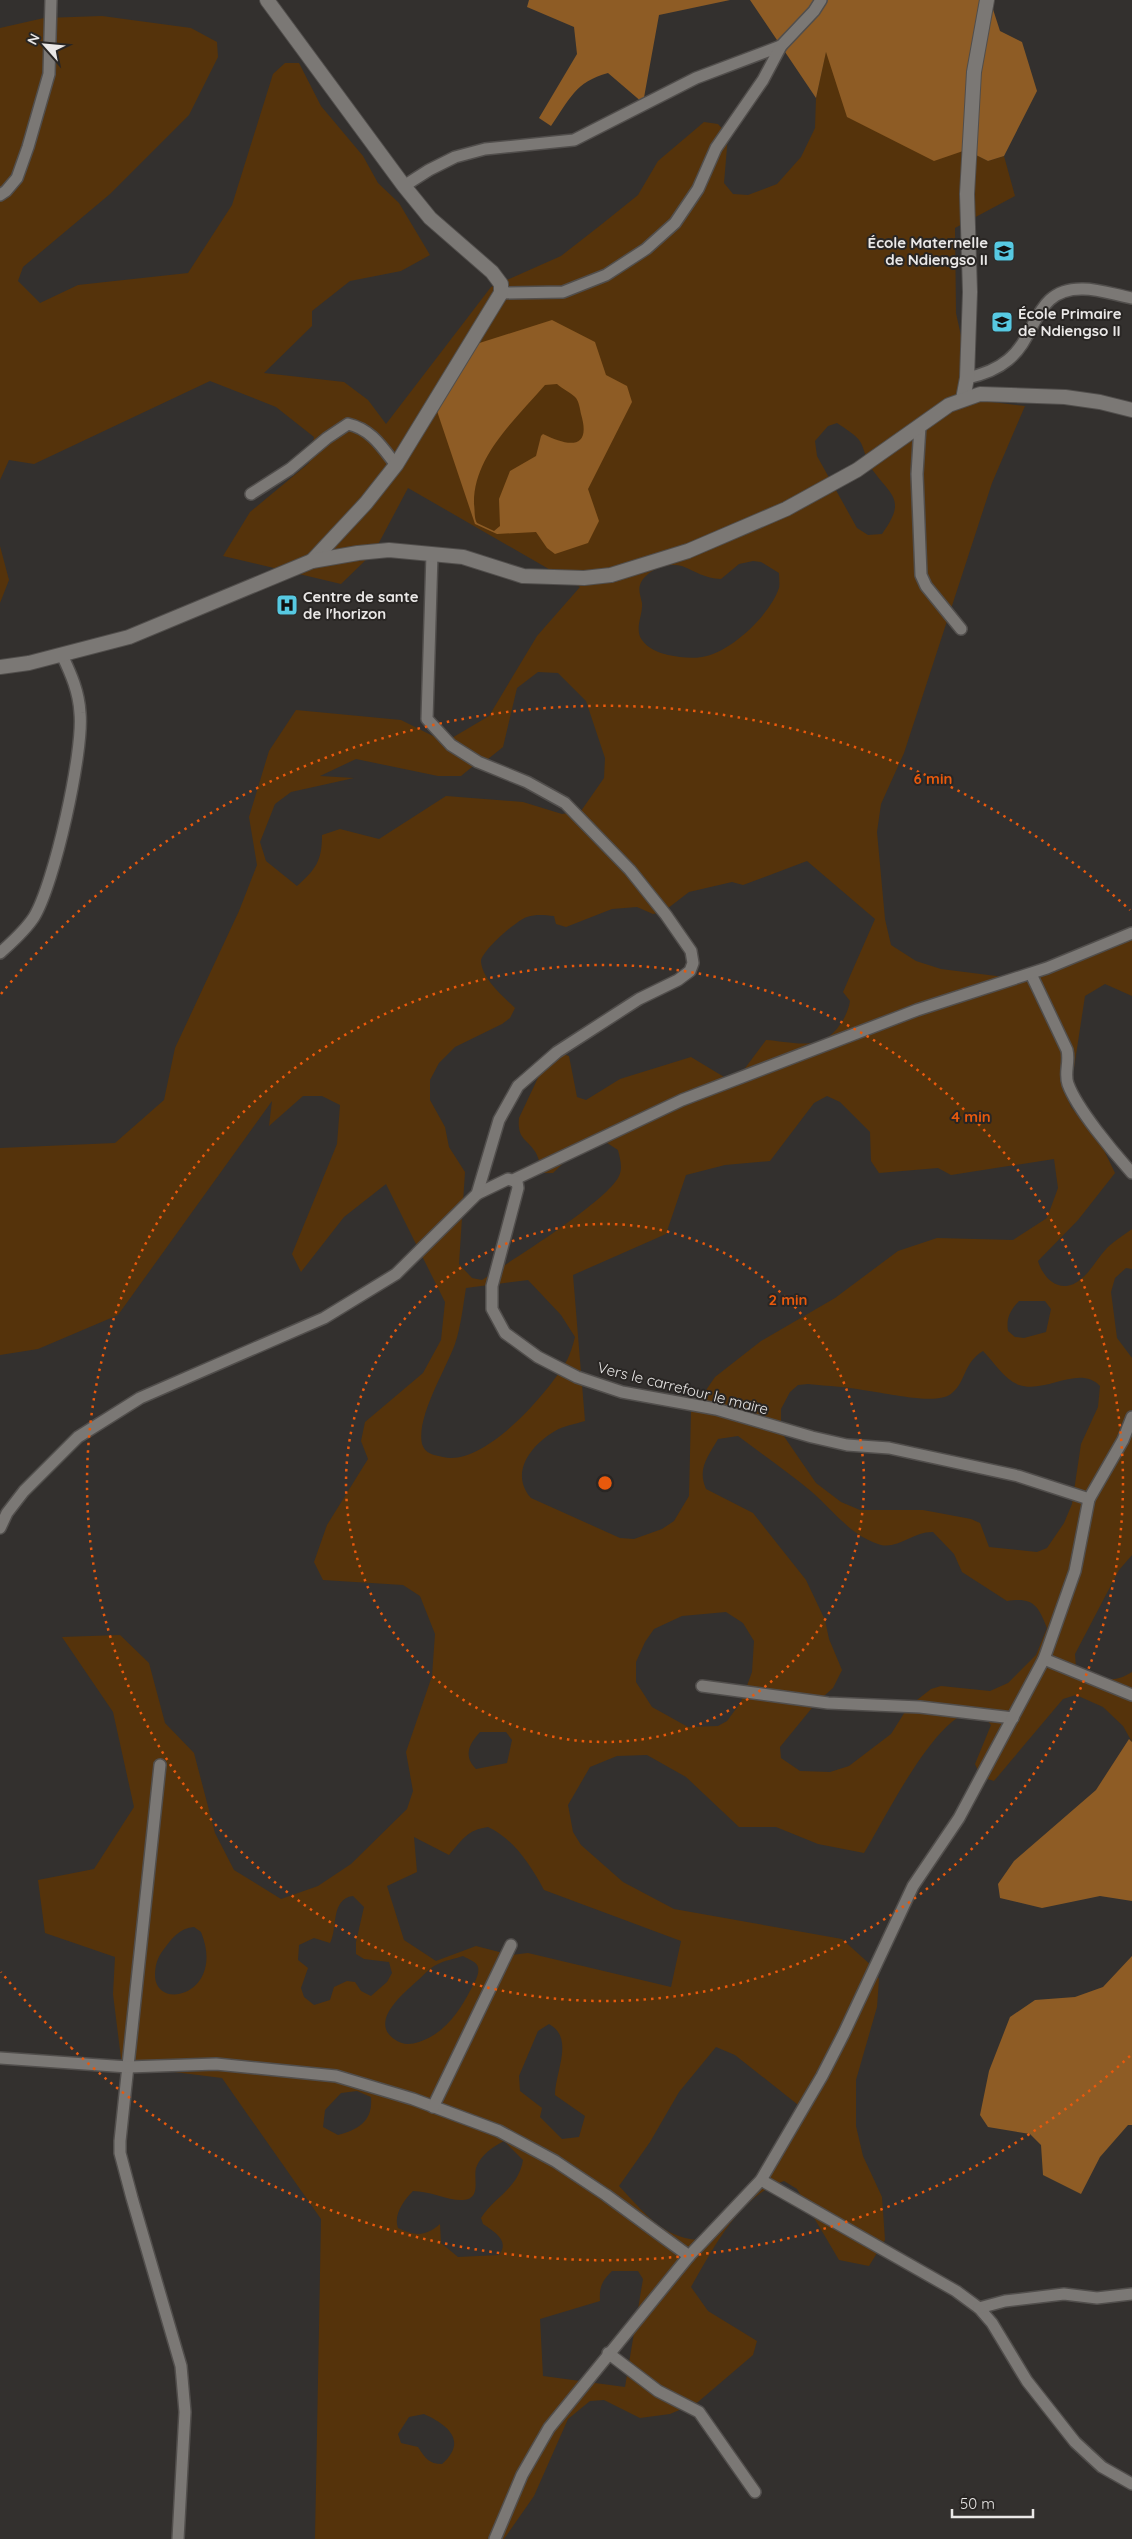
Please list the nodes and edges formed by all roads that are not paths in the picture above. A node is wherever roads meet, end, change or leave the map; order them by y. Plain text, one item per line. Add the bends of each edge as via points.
1 (51, 0) edge
2 (268, 0) edge
3 (821, 0) edge
4 (987, 0) edge
5 (781, 46) junction
6 (404, 186) junction
7 (0, 194) edge
8 (501, 293) junction
9 (1132, 298) edge
10 (967, 378) junction
11 (963, 398) junction
12 (1132, 410) edge
13 (920, 426) junction
14 (396, 465) junction
15 (251, 494) dead end
16 (432, 554) junction
17 (312, 561) junction
18 (961, 630) dead end
19 (62, 655) junction
20 (0, 667) edge
21 (1132, 933) edge
22 (0, 953) edge
23 (1031, 974) junction
24 (1132, 1173) edge
25 (513, 1180) junction
26 (477, 1194) junction
27 (1132, 1417) edge
28 (1089, 1499) junction
29 (0, 1528) edge
30 (1044, 1659) junction
31 (702, 1686) dead end
32 (1132, 1695) edge
33 (1013, 1718) junction
34 (160, 1765) dead end
35 (511, 1945) dead end
36 (0, 2058) edge
37 (128, 2067) junction
38 (433, 2106) junction
39 (761, 2180) junction
40 (689, 2256) junction
41 (1132, 2294) edge
42 (979, 2308) junction
43 (608, 2353) junction
44 (1132, 2484) edge
45 (755, 2492) dead end
46 (178, 2539) edge
47 (495, 2539) edge

1 - 7 street via 49,74 17,178
2 - 6 street
3 - 5 street via 814,12
4 - 10 street via 974,72 968,194 970,292
5 - 6 street via 696,78 574,140 486,149 455,157
5 - 8 street via 763,80 716,148 698,189 675,223 646,249 606,275 563,292
6 - 8 street via 430,218 492,272 501,284
8 - 14 street
9 - 10 street via 1083,289 1058,293 1045,302 1037,314 1033,330 1008,360 985,374
10 - 11 street
11 - 12 street via 980,394 1065,397
11 - 13 street
13 - 16 street via 857,470 786,509 688,551 611,575 584,578 524,576 463,557
13 - 18 street via 916,474 921,575
14 - 15 street via 375,438 361,427 348,424 290,469
14 - 17 street
16 - 17 street via 388,550
16 - 26 street via 427,720 451,746 565,803 630,870 691,951 693,963 678,980 639,999 557,1052 518,1086 500,1120
17 - 19 street via 173,620
19 - 20 street
19 - 22 street via 74,681 80,713 80,734 68,802 56,858 35,915
21 - 23 street
23 - 24 street via 1069,1058 1068,1082 1072,1094
23 - 25 street via 917,1010 691,1096
25 - 26 street via 500,1182
25 - 28 street, Vers le carrefour le maire via 518,1188 492,1286 492,1309 504,1333 538,1357 577,1377 622,1392 716,1409 812,1438 889,1448 1018,1476
26 - 29 street via 396,1274 380,1284 324,1318 140,1398 78,1437 24,1491
27 - 28 street via 1123,1440
28 - 30 street via 1075,1571
30 - 32 street
30 - 33 street
31 - 33 street via 828,1702 920,1707
33 - 39 street via 959,1818 913,1886 844,2033
34 - 37 street
35 - 38 street
36 - 37 street
37 - 38 street via 216,2064 336,2076
37 - 46 street via 120,2153 183,2380
38 - 40 street via 499,2131 555,2161
39 - 40 street
39 - 42 street via 956,2291
40 - 43 street
41 - 42 street via 1097,2298 1064,2294 1005,2301
42 - 44 street via 992,2323 1027,2381 1075,2442 1102,2467
43 - 45 street via 658,2391 699,2412
43 - 47 street via 534,2452

